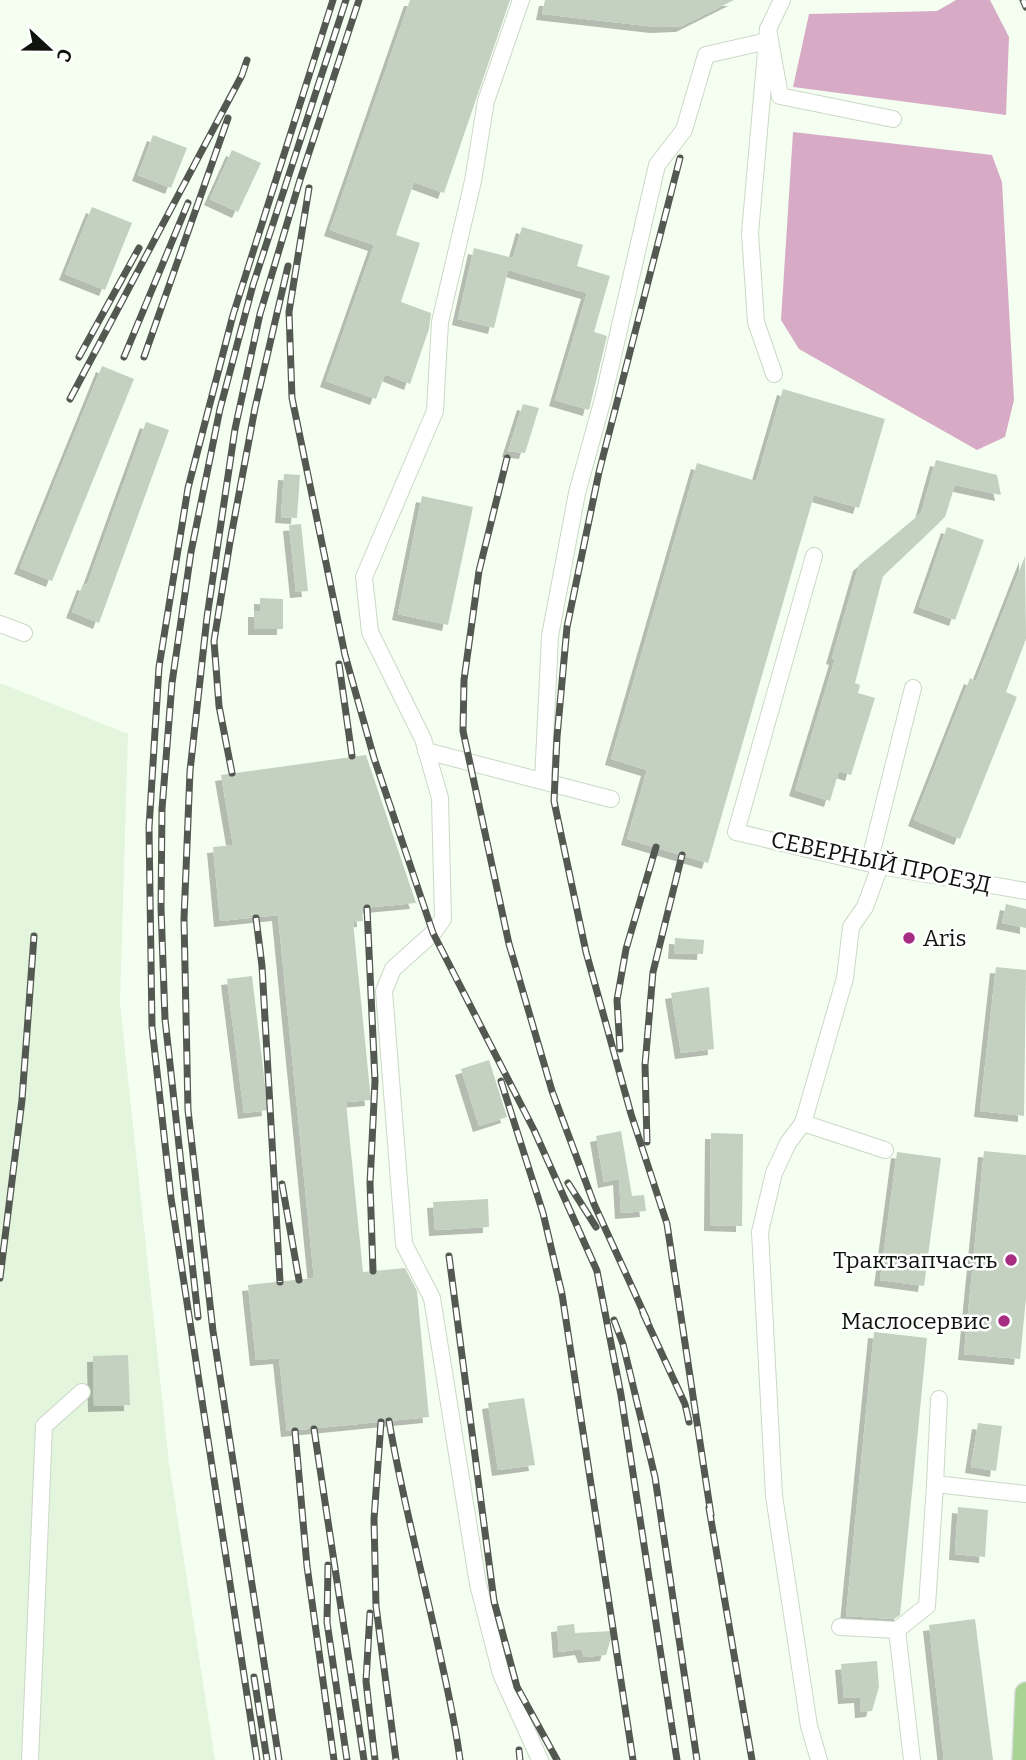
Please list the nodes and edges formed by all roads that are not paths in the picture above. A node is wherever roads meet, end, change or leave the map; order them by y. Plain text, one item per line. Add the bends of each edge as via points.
1 (521, 0) edge
2 (782, 0) edge
3 (767, 35) junction
4 (893, 119) dead end
5 (774, 374) dead end
6 (814, 556) dead end
7 (0, 624) edge
8 (24, 633) dead end
9 (913, 688) dead end
10 (426, 751) junction
11 (543, 781) junction
12 (611, 799) dead end
13 (875, 865) junction
14 (1026, 891) edge
15 (803, 1123) junction
16 (885, 1150) dead end
17 (82, 1392) dead end
18 (939, 1399) dead end
19 (935, 1484) junction
20 (1026, 1494) edge
21 (840, 1627) dead end
22 (897, 1630) junction
23 (1026, 1693) edge
24 (533, 1752) edge
25 (30, 1760) edge
26 (540, 1760) edge
27 (819, 1760) edge
28 (912, 1760) edge
29 (1023, 1760) edge

1 - 10 street via 486,101 473,181 440,322 435,411 364,576 370,632
2 - 3 street
3 - 4 street via 780,96
3 - 5 street via 750,233 756,322
3 - 11 street via 706,55 684,130 657,165 577,493 550,636
6 - 13 street, СЕВЕРНЫЙ ПРОЕЗД via 736,832
7 - 8 street
9 - 13 street
10 - 11 street
10 - 24 street via 440,798 443,919 393,969 384,991 404,1244 432,1298 478,1584 500,1674
11 - 12 street
13 - 14 street, СЕВЕРНЫЙ ПРОЕЗД
13 - 15 street via 865,907 851,927 845,978
15 - 16 street
15 - 27 street via 774,1173 760,1232 774,1496 809,1726
17 - 25 street via 44,1426
18 - 19 street
19 - 20 street
19 - 22 street via 928,1606
21 - 22 street
22 - 28 street
23 - 29 main road
24 - 26 street

